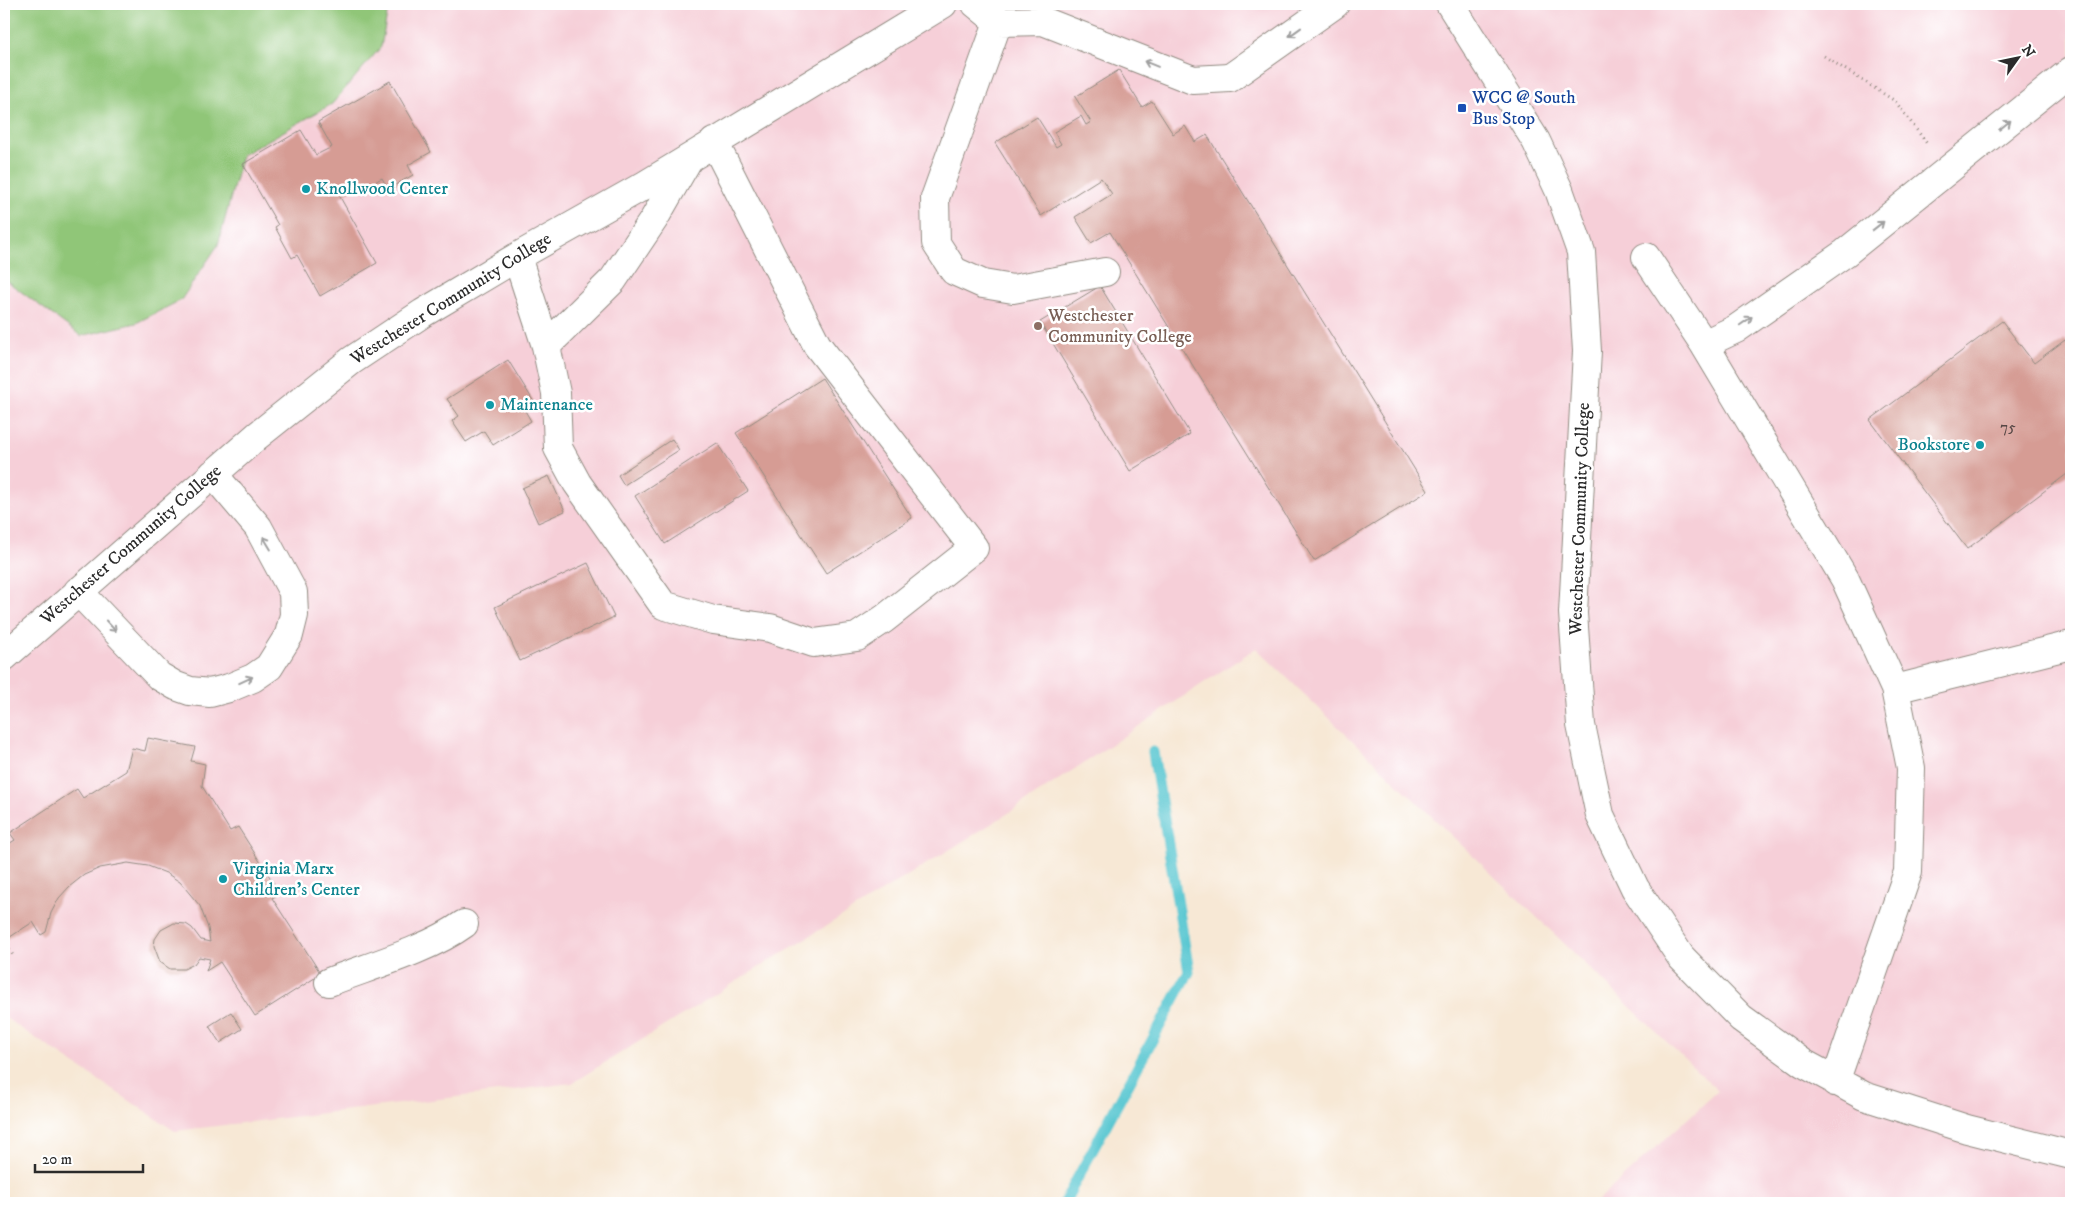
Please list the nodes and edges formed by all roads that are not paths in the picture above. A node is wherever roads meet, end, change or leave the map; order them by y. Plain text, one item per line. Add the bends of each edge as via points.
1 (943, 4) edge
2 (976, 4) edge
3 (1335, 4) edge
4 (1450, 4) edge
5 (998, 22) junction
6 (2071, 72) edge
7 (714, 142) junction
8 (689, 158) junction
9 (517, 257) junction
10 (1646, 257) dead end
11 (1105, 272) dead end
12 (1704, 344) junction
13 (546, 346) junction
14 (213, 474) junction
15 (78, 591) junction
16 (2071, 645) edge
17 (4, 656) edge
18 (1895, 689) junction
19 (464, 924) dead end
20 (329, 982) dead end
21 (1835, 1082) junction
22 (2071, 1155) edge

1 - 7 street, Westchester Community College
2 - 5 street
3 -> 5 street via 1230,78 1192,80 1043,21
4 - 21 street, Westchester Community College via 1536,141 1582,252 1587,351 1573,612 1581,725 1600,815 1635,888 1681,957 1741,1018
5 - 11 street via 935,198 936,243 954,271 983,284 1013,289
12 -> 6 street via 1736,329 1845,253
7 - 8 street, Westchester Community College
7 - 13 street via 817,344 974,548 857,637 814,643 770,628 714,620 663,606 577,483 558,448 556,393
8 - 9 street, Westchester Community College
8 - 13 street via 654,220 613,280
9 - 13 street
9 - 14 street, Westchester Community College via 351,361
10 - 12 street
12 - 18 street via 1845,580
14 - 15 street, Westchester Community College
15 -> 14 street via 159,676 176,686 210,692 253,678 269,667 289,636 294,614 293,592 258,527
15 - 17 street, Westchester Community College
16 - 18 street
18 - 21 street via 1911,768 1908,872
19 - 20 street via 419,947
21 - 22 street, Westchester Community College via 1864,1096 1966,1129

